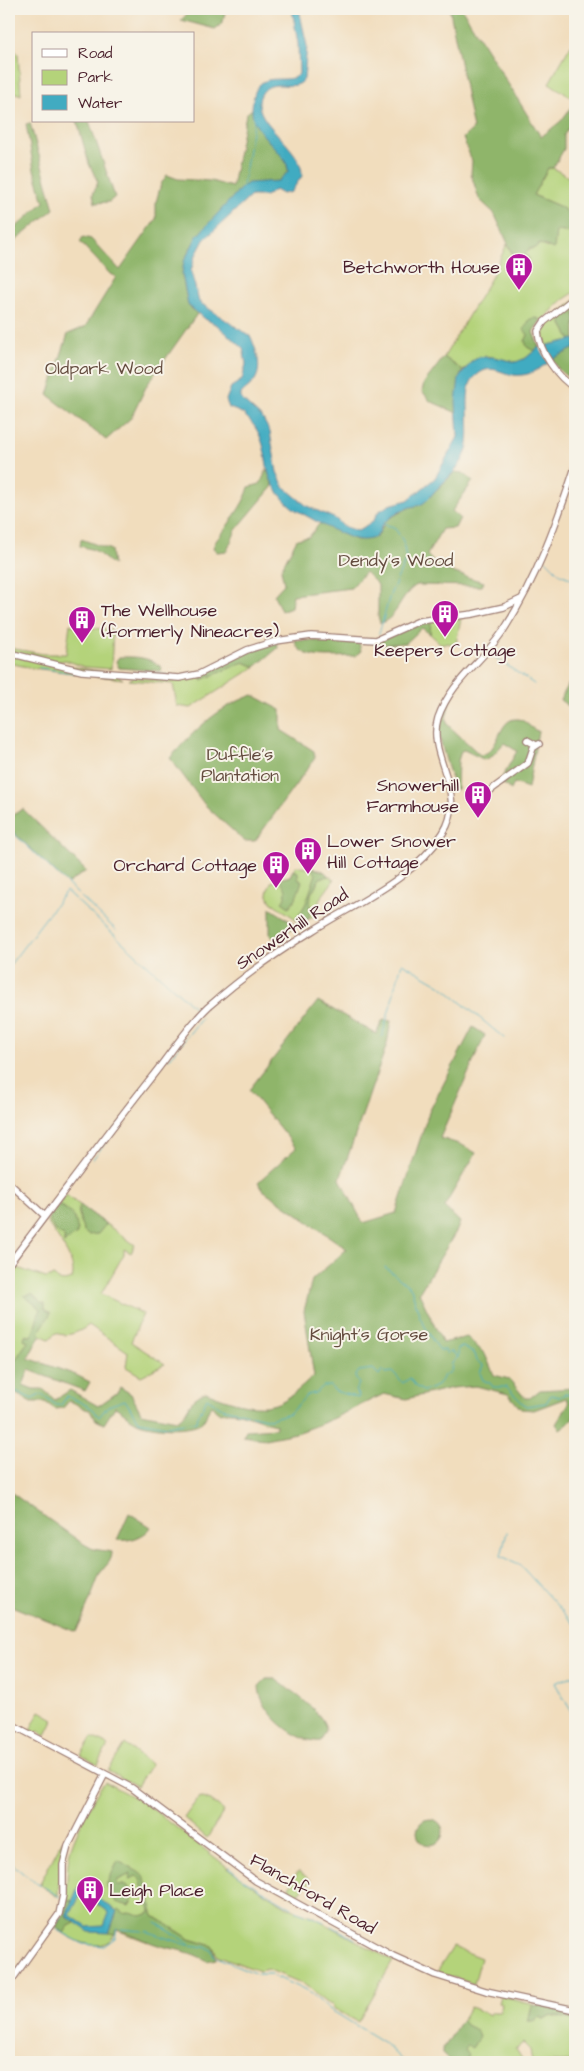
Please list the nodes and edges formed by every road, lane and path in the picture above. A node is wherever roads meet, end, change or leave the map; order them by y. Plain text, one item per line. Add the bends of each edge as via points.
1 (575, 297) edge
2 (575, 388) edge
3 (575, 467) edge
4 (521, 599) junction
5 (504, 607) junction
6 (513, 615) junction
7 (9, 653) edge
8 (527, 740) dead end
9 (488, 792) dead end
10 (9, 1184) edge
11 (45, 1216) junction
12 (9, 1264) edge
13 (9, 1723) edge
14 (105, 1774) junction
15 (9, 1984) edge
16 (575, 2010) edge

1 - 2 street via 538,331 540,344 550,361 564,382
3 - 4 street, Snowerhill Road via 552,537
4 - 5 street
4 - 6 street, Snowerhill Road
5 - 6 street
5 - 7 street via 419,621 376,640 311,636 276,641 247,650 199,674 178,678 82,671
6 - 11 street, Snowerhill Road via 494,643 454,689 439,717 436,740 452,802 448,823 432,847 389,884 309,932 208,1008
8 - 9 street via 537,744 528,763
10 - 11 street
11 - 12 street, Snowerhill Road
13 - 14 street, Flanchford Road
14 - 15 street via 68,1846 58,1914
14 - 16 street, Flanchford Road via 146,1797 256,1881 393,1956 486,1991

